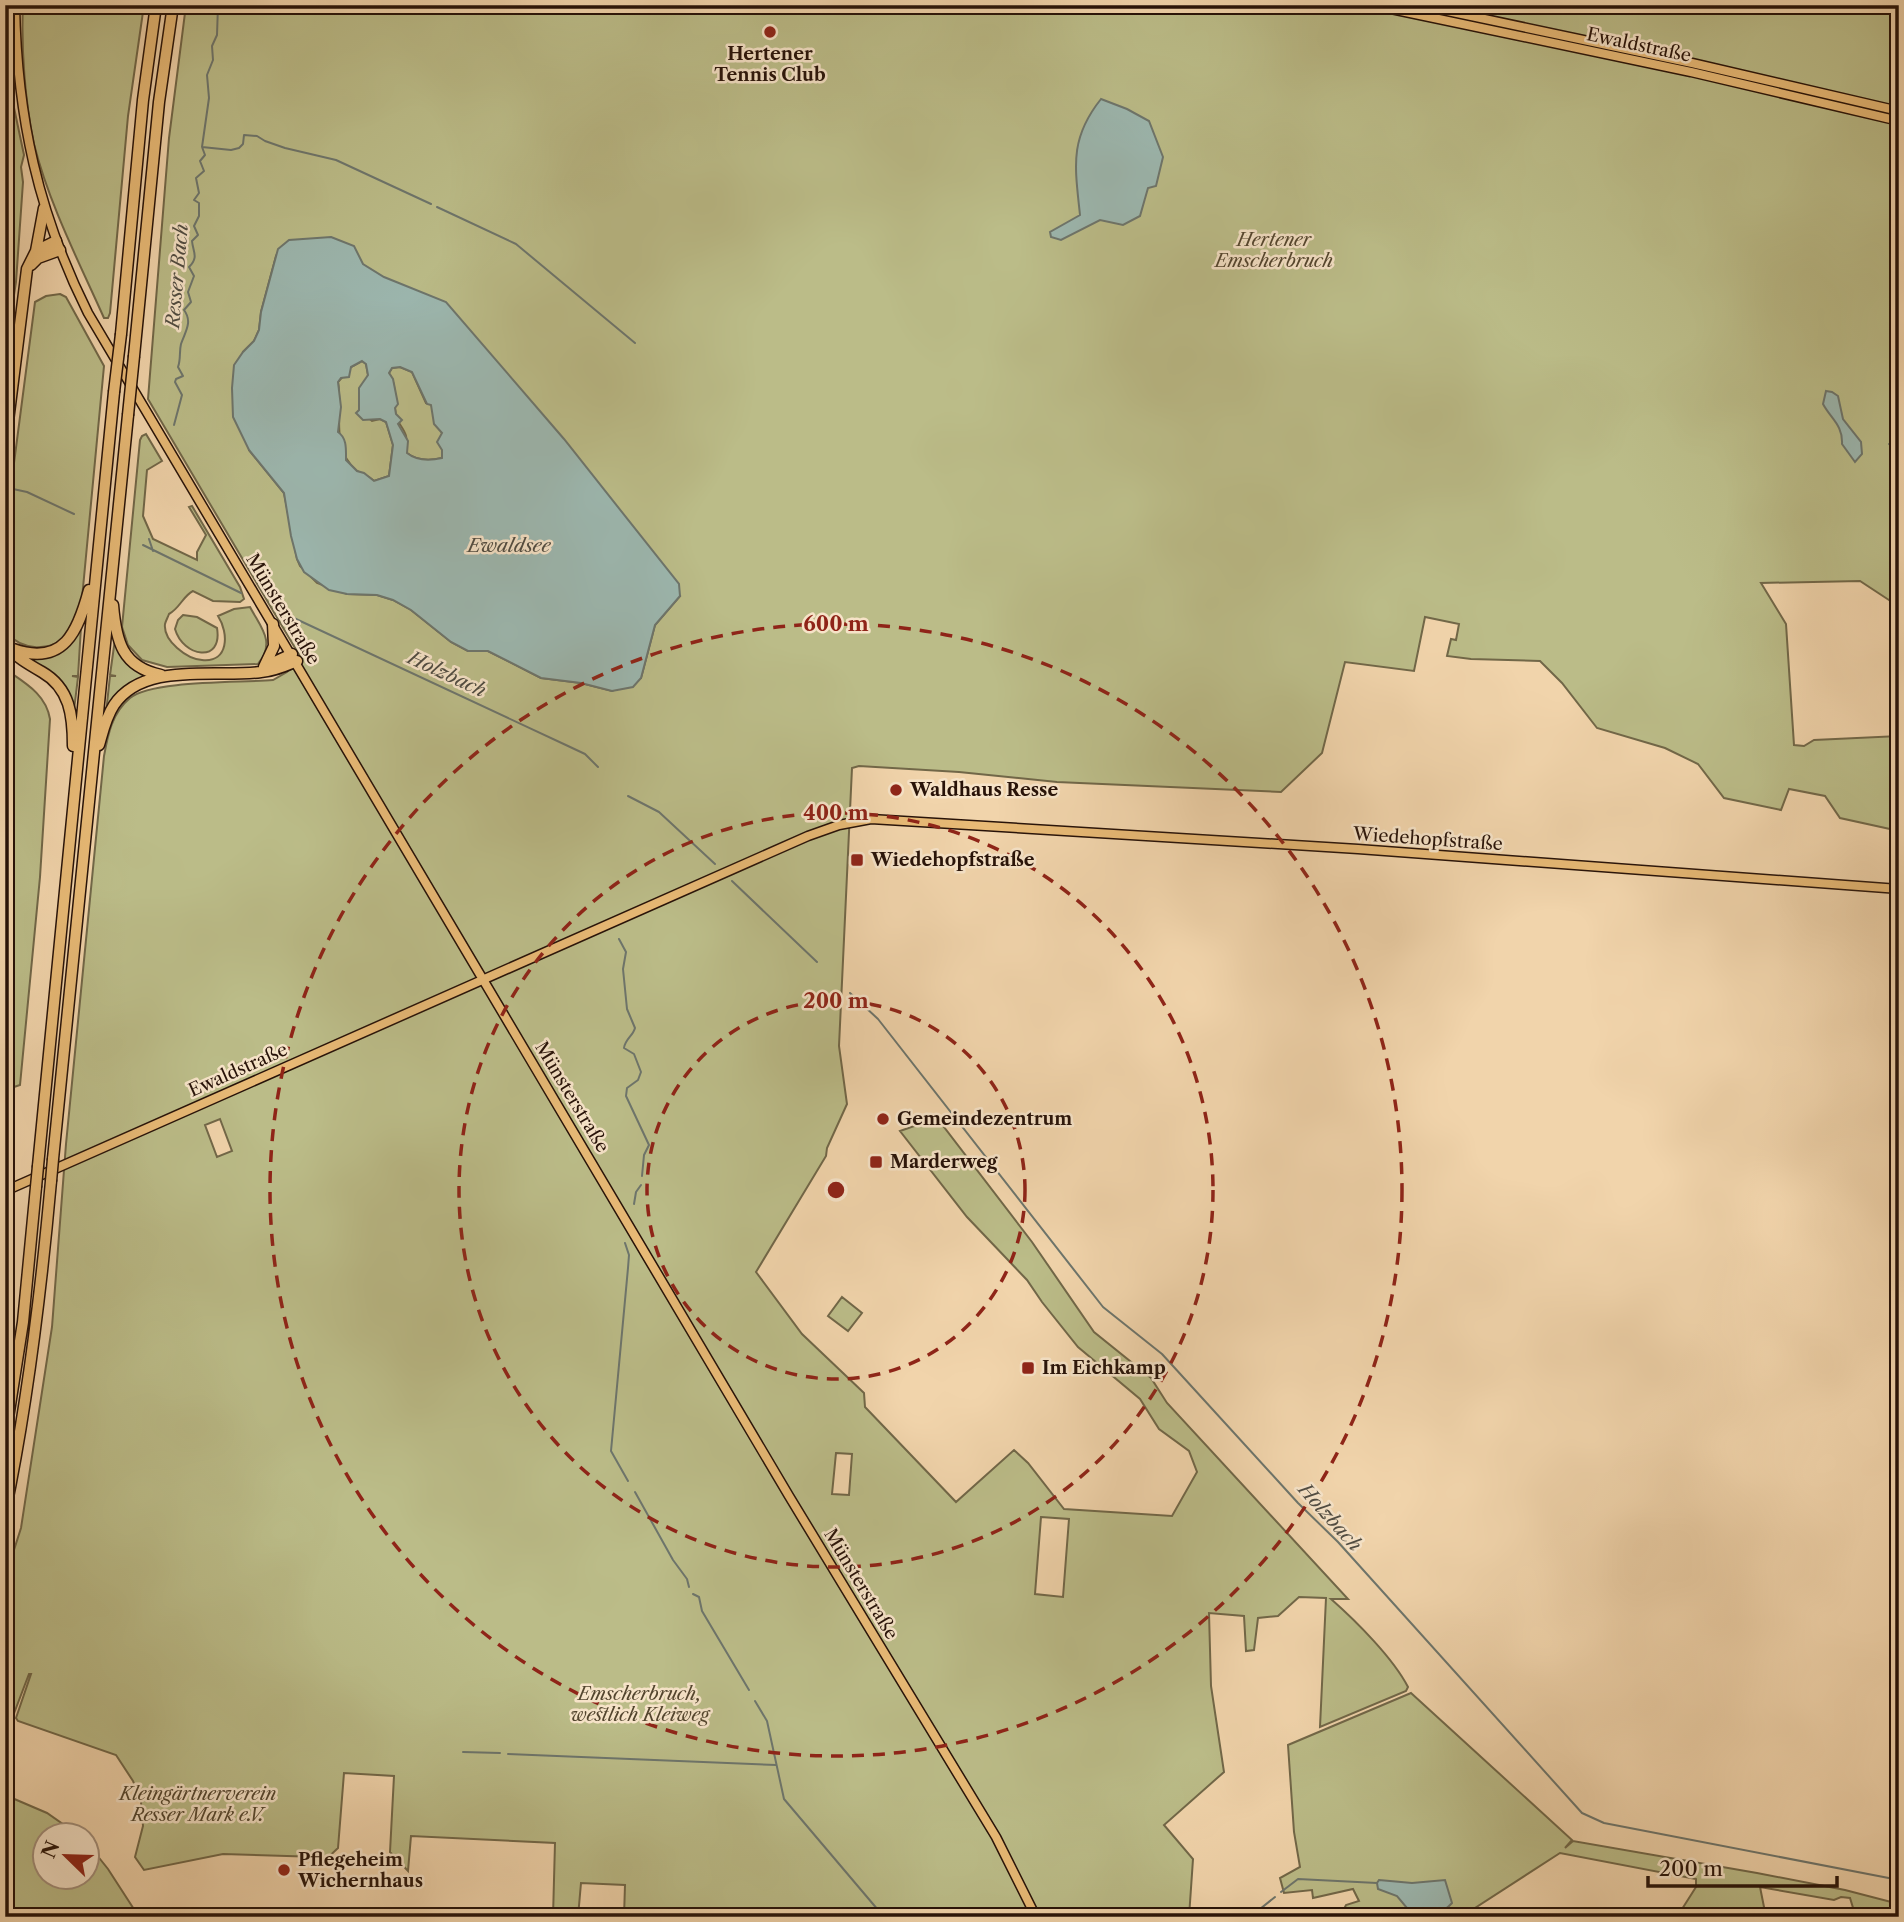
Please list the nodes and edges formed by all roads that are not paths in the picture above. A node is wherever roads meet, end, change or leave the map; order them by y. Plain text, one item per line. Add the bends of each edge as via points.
1 (15, 5) edge
2 (156, 5) edge
3 (173, 5) edge
4 (1372, 5) edge
5 (1419, 5) edge
6 (1899, 111) edge
7 (1899, 121) edge
8 (44, 208) junction
9 (58, 246) junction
10 (36, 251) junction
11 (26, 275) junction
12 (5, 445) edge
13 (97, 563) junction
14 (111, 582) junction
15 (273, 625) junction
16 (5, 645) edge
17 (294, 658) junction
18 (264, 667) junction
19 (240, 673) junction
20 (168, 676) junction
21 (91, 776) junction
22 (74, 795) junction
23 (1899, 889) edge
24 (484, 979) junction
25 (5, 1191) edge
26 (5, 1437) edge
27 (5, 1512) edge
28 (1037, 1917) edge

1 - 8 main road, Münsterstraße via 19,91
2 - 13 highway, bridge
3 - 14 highway, bridge via 159,102
4 - 7 main road, Ewaldstraße
5 - 6 main road, Ewaldstraße
8 - 9 main road, Münsterstraße
8 - 10 highway
9 - 10 highway
9 - 11 highway via 38,258
9 - 15 main road, Münsterstraße via 79,294
10 - 11 highway
11 - 12 highway
13 - 16 highway via 77,629 63,645 33,654
13 - 22 highway
14 - 20 highway via 115,626 125,654 139,667
14 - 21 highway
15 - 17 main road, Münsterstraße
15 - 18 highway via 273,651
16 - 22 highway via 50,677 66,697 72,715
17 - 18 highway
17 - 19 highway via 265,672
17 - 24 main road, Münsterstraße
18 - 19 highway
19 - 20 highway
20 - 21 highway via 138,683 115,704
21 - 27 highway, bridge via 37,1324
22 - 26 highway, bridge via 23,1322
23 - 24 main road, Wiedehopfstraße via 872,819 808,836
24 - 25 main road, Ewaldstraße
24 - 28 main road, Münsterstraße via 996,1837

